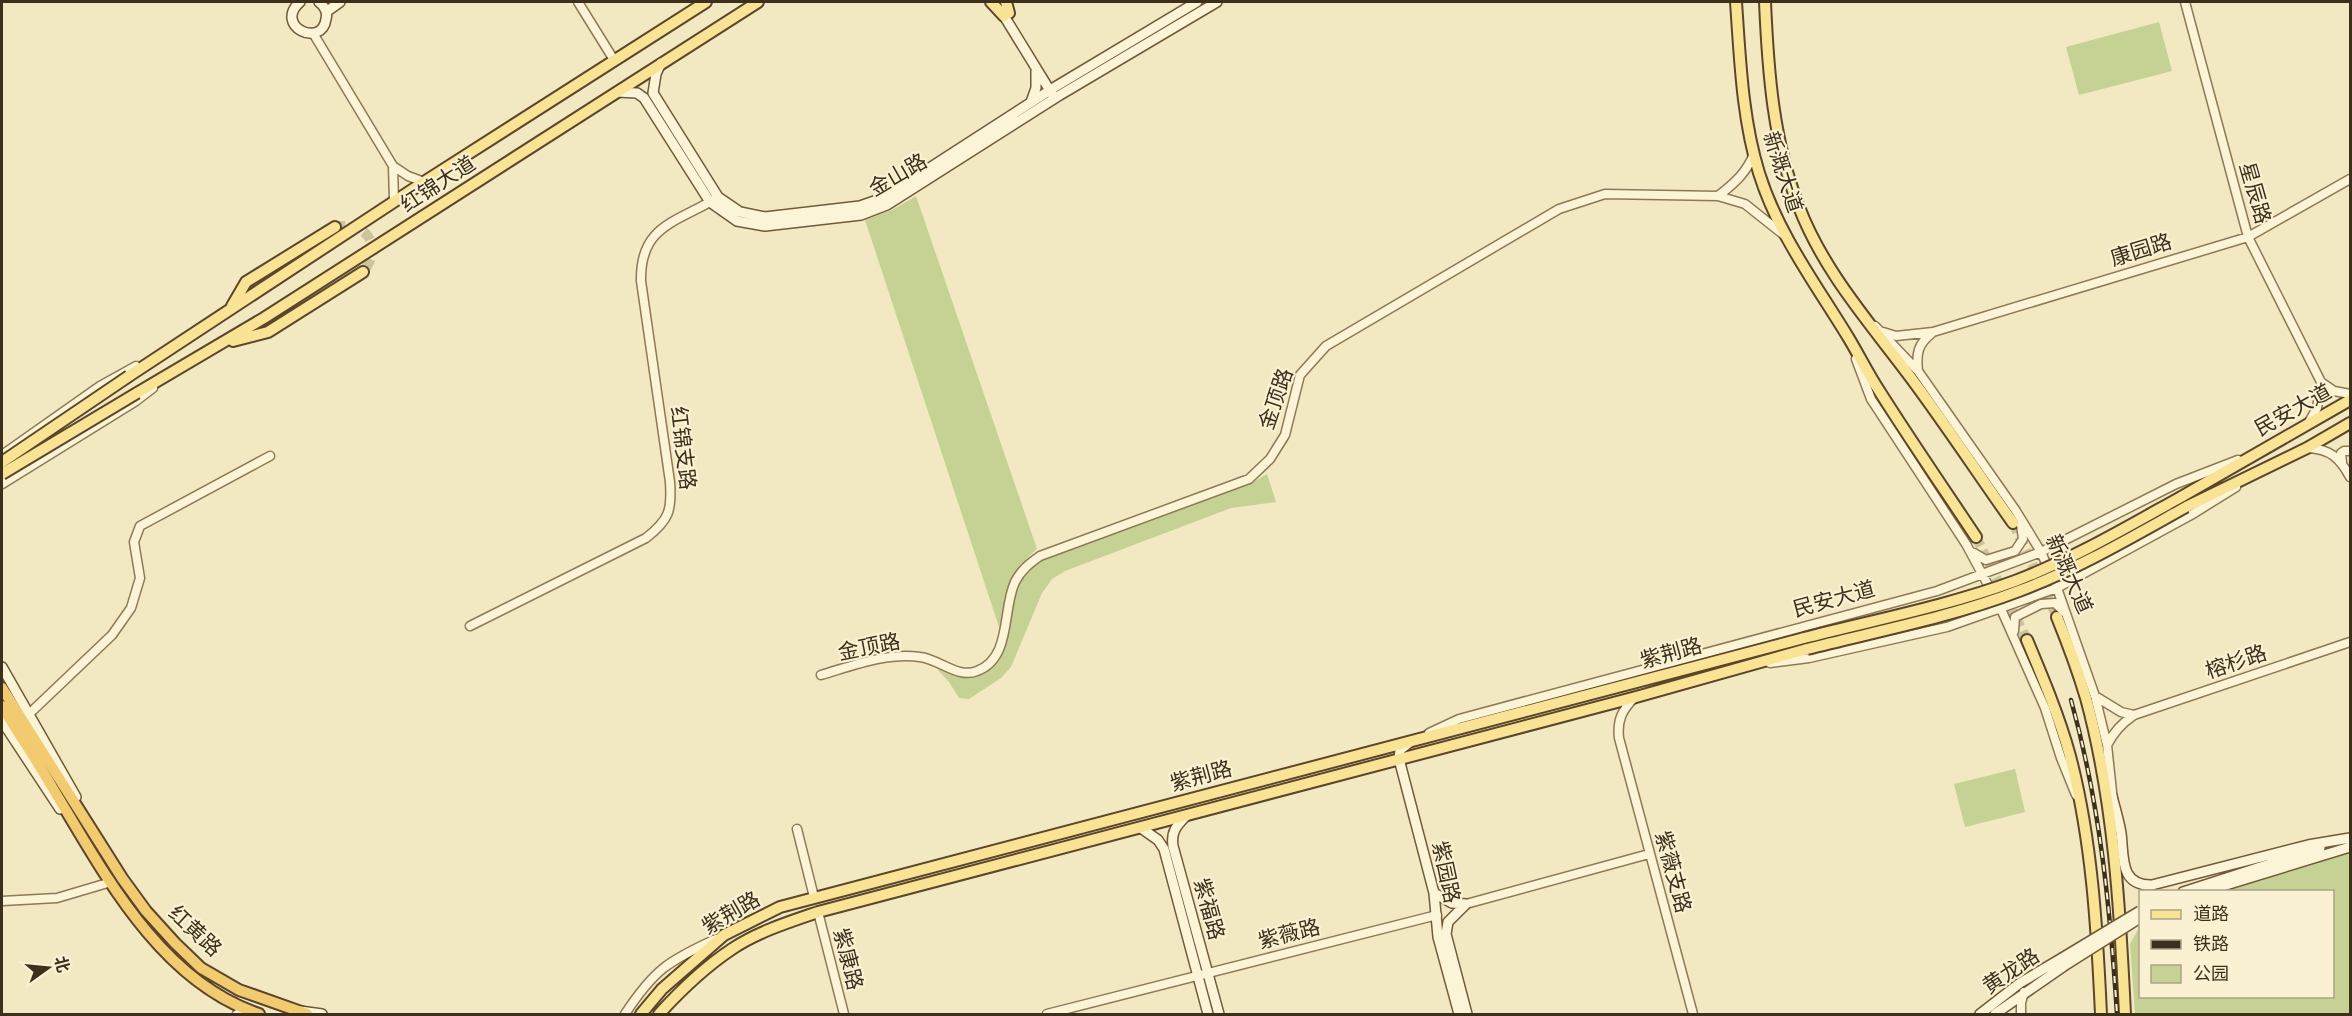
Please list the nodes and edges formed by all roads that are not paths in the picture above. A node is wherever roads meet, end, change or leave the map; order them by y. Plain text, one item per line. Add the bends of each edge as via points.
1 (300, 2) edge
2 (319, 2) edge
3 (340, 2) edge
4 (578, 2) edge
5 (706, 2) edge
6 (758, 2) edge
7 (993, 2) edge
8 (1004, 2) edge
9 (1197, 2) edge
10 (1217, 2) edge
11 (1736, 2) edge
12 (1765, 2) edge
13 (2185, 2) edge
14 (326, 12) junction
15 (1007, 15) junction
16 (313, 33) junction
17 (614, 60) junction
18 (661, 63) junction
19 (1035, 65) junction
20 (617, 92) junction
21 (1055, 92) junction
22 (649, 95) junction
23 (1031, 102) junction
24 (1754, 153) junction
25 (393, 166) junction
26 (2350, 179) edge
27 (424, 182) junction
28 (1719, 196) junction
29 (714, 200) junction
30 (394, 201) junction
31 (335, 227) tunnel mouth
32 (1785, 236) junction
33 (2248, 237) junction
34 (363, 272) tunnel mouth
35 (229, 310) junction
36 (1860, 314) junction
37 (1882, 331) junction
38 (1933, 332) junction
39 (1847, 336) junction
40 (178, 343) junction
41 (219, 345) junction
42 (177, 368) junction
43 (1918, 371) junction
44 (2321, 382) junction
45 (2350, 394) edge
46 (2350, 400) edge
47 (2309, 422) junction
48 (2350, 423) edge
49 (2307, 448) junction
50 (2350, 451) edge
51 (2254, 454) junction
52 (2, 455) edge
53 (270, 456) dead end
54 (2, 462) edge
55 (2342, 462) junction
56 (2262, 471) junction
57 (2, 474) edge
58 (2350, 477) edge
59 (2, 484) edge
60 (2184, 502) junction
61 (2016, 511) junction
62 (2013, 523) tunnel mouth
63 (1976, 537) tunnel mouth
64 (1966, 544) junction
65 (2041, 552) junction
66 (1984, 575) junction
67 (2057, 588) junction
68 (2001, 609) junction
69 (2057, 617) tunnel mouth
70 (2069, 620) junction
71 (470, 626) dead end
72 (2023, 642) junction
73 (2350, 642) edge
74 (1752, 666) junction
75 (2, 667) edge
76 (821, 675) dead end
77 (2, 688) edge
78 (2095, 696) junction
79 (1636, 697) junction
80 (2, 706) edge
81 (29, 714) junction
82 (2134, 716) junction
83 (2, 721) edge
84 (1410, 742) junction
85 (2107, 745) junction
86 (1399, 759) junction
87 (57, 785) junction
88 (2112, 796) junction
89 (1186, 816) junction
90 (1141, 828) junction
91 (796, 829) dead end
92 (92, 832) junction
93 (82, 838) junction
94 (2350, 838) edge
95 (2350, 847) edge
96 (1649, 854) junction
97 (2310, 854) junction
98 (111, 882) junction
99 (2186, 890) edge
100 (2206, 890) edge
101 (1434, 892) junction
102 (814, 897) junction
103 (2, 900) edge
104 (2120, 903) junction
105 (1466, 904) junction
106 (818, 912) junction
107 (2139, 912) edge
108 (1437, 915) junction
109 (2139, 919) edge
110 (724, 935) junction
111 (2063, 962) junction
112 (1203, 974) junction
113 (2024, 992) junction
114 (291, 1009) junction
115 (241, 1012) edge
116 (259, 1014) edge
117 (307, 1014) edge
118 (322, 1014) edge
119 (625, 1014) edge
120 (641, 1014) edge
121 (658, 1014) edge
122 (844, 1014) edge
123 (1047, 1014) edge
124 (1208, 1014) edge
125 (1219, 1014) edge
126 (1459, 1014) edge
127 (1467, 1014) edge
128 (1693, 1014) edge
129 (1980, 1014) edge
130 (1995, 1014) edge
131 (2021, 1014) edge
132 (2101, 1014) edge
133 (2125, 1014) edge

1 - 16 main road via 292,12 294,23 302,32
2 - 14 main road
3 - 14 main road
4 - 17 street
5 - 17 main road, 红锦大道
6 - 18 main road, 红锦大道
7 - 15 main road
8 - 15 main road
9 - 21 main road, 金山路
10 - 21 main road, 金山路
11 - 24 main road, 新溉大道 via 1740,65
12 - 36 main road, 新溉大道 via 1775,122 1798,207 1832,273
13 - 33 street, 星辰路
14 - 16 main road via 323,27
15 - 19 main road
15 - 21 main road
16 - 25 street
17 - 27 main road, 红锦大道
18 - 20 main road, 红锦大道
18 - 22 main road
19 - 21 main road
19 - 23 main road via 1036,88
20 - 22 main road
20 - 41 main road, 红锦大道
21 - 23 main road, 金山路
21 - 29 main road, 金山路 via 887,205 861,215 765,226 737,221
22 - 29 main road, 金山路
23 - 29 main road, 金山路 via 883,198 860,206 765,217 740,212
24 - 28 street via 1743,175
24 - 32 main road, 新溉大道 via 1767,198
25 - 27 street
25 - 30 street
26 - 33 street, 康园路
27 - 30 main road, 红锦大道
28 - 32 street, 金顶路 via 1745,204
28 - 76 street, 金顶路 via 1605,194 1559,208 1326,346 1299,375 1285,435 1263,466 1249,478 1040,556 1026,566 1014,583 999,649 989,664 975,672 956,672 941,662 920,657 894,657
29 - 71 street, 红锦支路 via 655,234 646,245 641,264 670,482 671,503 663,525 646,538
30 - 35 main road, 红锦大道
31 - 35 main road via 246,282
32 - 39 main road, 新溉大道
33 - 38 street, 康园路
33 - 44 street, 星辰路
34 - 41 main road via 268,332
35 - 40 main road, 红锦大道
36 - 37 street, 新溉大道
36 - 62 main road, 新溉大道 via 1910,377
37 - 38 street, 康园路 via 1896,336
37 - 43 street, 新溉大道
38 - 43 street via 1918,348
39 - 63 main road, 新溉大道
39 - 64 street, 新溉大道 via 1871,399
40 - 52 street via 100,386
40 - 54 main road, 红锦大道, bridge
41 - 42 main road, 红锦大道
42 - 57 main road, 红锦大道, bridge
42 - 59 street via 136,401
43 - 61 street, 新溉大道
44 - 45 street via 2334,391
44 - 47 street via 2317,408
46 - 47 main road, 民安大道
47 - 51 main road, 民安大道
48 - 49 main road, 民安大道
49 - 55 street via 2327,451
49 - 56 main road, 民安大道
50 - 55 street via 2341,453
51 - 60 main road, 民安大道
51 - 65 street, 民安大道 via 2176,484
53 - 81 street via 140,526 134,542 140,578 131,608 112,635
55 - 58 street
56 - 60 main road, 民安大道
56 - 67 street, 民安大道 via 2191,515
60 - 74 main road, 紫荆路, bridge via 2089,560 2018,592
60 - 84 main road, 紫荆路, bridge via 2014,581 1971,595
61 - 64 street via 2024,539 2015,551 1986,560 1976,556
61 - 65 street, 新溉大道
64 - 66 street, 新溉大道
65 - 66 street, 民安大道
65 - 67 street, 新溉大道
66 - 68 street, 新溉大道
66 - 84 street, 民安大道 via 1927,594 1459,719
67 - 68 street, 民安大道
67 - 70 street, 新溉大道
68 - 72 street, 新溉大道
68 - 74 street, 民安大道 via 1886,642
69 - 104 main road, 新溉大道 via 2086,698
70 - 72 street via 2055,603 2020,613 2013,622
70 - 78 street, 新溉大道
72 - 132 main road, 新溉大道 via 2054,706 2067,746 2088,844
73 - 82 street, 榕杉路
74 - 79 main road, 紫荆路
75 - 81 main road
77 - 87 highway
78 - 82 street
78 - 85 street, 新溉大道
79 - 86 main road, 紫荆路
79 - 96 street, 紫薇支路 via 1620,716 1618,728
80 - 87 highway
81 - 92 main road
82 - 85 street, 榕杉路 via 2122,723
83 - 93 main road
84 - 86 main road via 1400,750
84 - 102 main road, 紫荆路
85 - 88 street, 新溉大道
86 - 89 main road, 紫荆路
86 - 101 main road, 紫园路
87 - 92 highway, 红黄路
87 - 93 highway, 红黄路
88 - 94 main road via 2125,868 2136,883 2144,885
88 - 104 street, 新溉大道 via 2121,874
89 - 90 main road, 紫荆路
89 - 112 main road, 紫福路 via 1171,836
90 - 106 main road, 紫荆路
90 - 112 main road, 紫福路 via 1164,849
91 - 102 street
92 - 114 highway, 红黄路 via 146,910 201,968 239,990
93 - 98 highway, 红黄路
94 - 97 main road
95 - 97 main road
96 - 105 street
96 - 128 street, 紫薇支路
97 - 99 main road
97 - 100 main road
98 - 103 street via 57,898
98 - 115 highway, 红黄路 via 165,953
101 - 105 main road via 1452,903
101 - 108 main road, 紫园路
102 - 110 main road, 紫荆路 via 780,907
104 - 133 main road, 新溉大道
105 - 127 main road, 紫园路 via 1448,922 1446,934
106 - 121 main road, 紫荆路 via 733,948
106 - 122 street, 紫康路
107 - 111 main road, bridge
108 - 112 street, 紫薇路
108 - 126 main road, 紫园路 via 1438,937
109 - 111 main road, bridge
110 - 119 street via 666,964
110 - 120 main road, 紫荆路 via 662,988
111 - 113 main road, 黄龙路
111 - 129 main road, 黄龙路 via 2020,983
112 - 123 street, 紫薇路
112 - 124 main road, 紫福路
112 - 125 main road, 紫福路
113 - 130 main road, 黄龙路
113 - 131 street
114 - 117 highway, 红黄路
114 - 118 main road
115 - 116 highway, 红黄路

